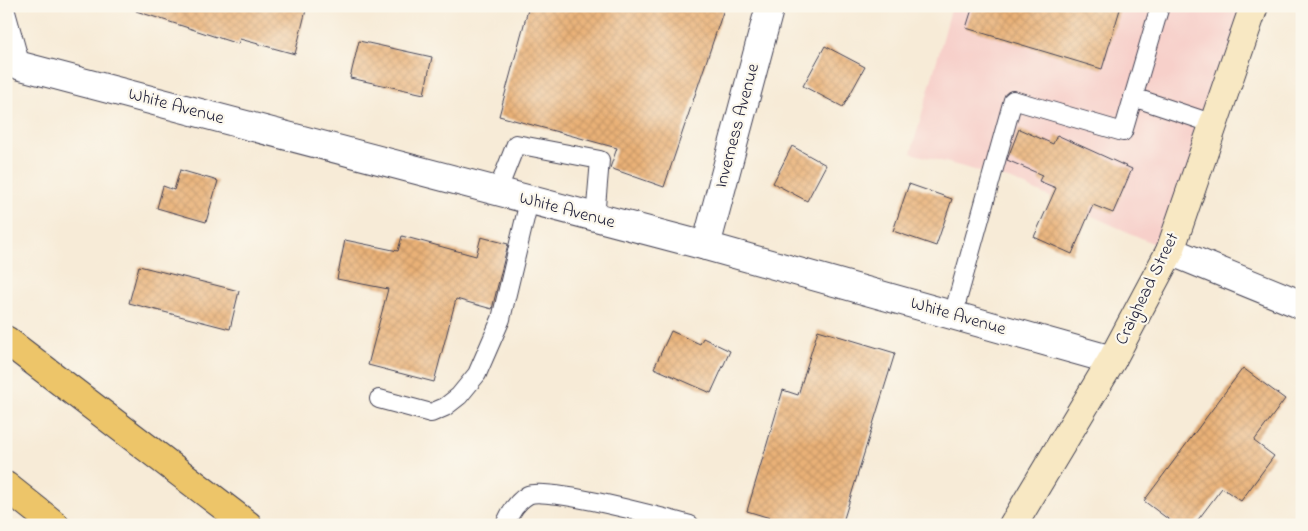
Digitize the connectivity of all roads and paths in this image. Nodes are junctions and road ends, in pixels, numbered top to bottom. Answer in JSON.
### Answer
{"nodes":[{"id":1,"x":770,"y":6,"type":"edge"},
{"id":2,"x":1160,"y":6,"type":"edge"},
{"id":3,"x":1254,"y":6,"type":"edge"},
{"id":4,"x":6,"y":12,"type":"edge"},
{"id":5,"x":14,"y":60,"type":"edge"},
{"id":6,"x":1133,"y":97,"type":"junction"},
{"id":7,"x":1214,"y":124,"type":"junction"},
{"id":8,"x":497,"y":192,"type":"junction"},
{"id":9,"x":529,"y":201,"type":"junction"},
{"id":10,"x":595,"y":218,"type":"junction"},
{"id":11,"x":706,"y":246,"type":"junction"},
{"id":12,"x":1170,"y":251,"type":"junction"},
{"id":13,"x":1302,"y":306,"type":"edge"},
{"id":14,"x":952,"y":315,"type":"junction"},
{"id":15,"x":6,"y":340,"type":"edge"},
{"id":16,"x":1112,"y":360,"type":"junction"},
{"id":17,"x":379,"y":399,"type":"dead end"},
{"id":18,"x":6,"y":486,"type":"edge"},
{"id":19,"x":55,"y":525,"type":"edge"},
{"id":20,"x":248,"y":525,"type":"edge"},
{"id":21,"x":505,"y":525,"type":"edge"},
{"id":22,"x":690,"y":525,"type":"edge"},
{"id":23,"x":1013,"y":525,"type":"edge"}],
"edges":[{"from":1,"to":11,"type":"street","name":"Inverness Avenue"},
{"from":2,"to":6,"type":"lane"},
{"from":3,"to":7,"type":"street","name":"Craighead Street"},
{"from":4,"to":5,"type":"lane"},
{"from":5,"to":8,"type":"street","name":"White Avenue"},
{"from":6,"to":7,"type":"lane"},
{"from":6,"to":14,"type":"lane"},
{"from":7,"to":12,"type":"street","name":"Craighead Street"},
{"from":8,"to":9,"type":"street","name":"White Avenue"},
{"from":8,"to":10,"type":"lane"},
{"from":9,"to":10,"type":"street","name":"White Avenue"},
{"from":9,"to":17,"type":"lane"},
{"from":10,"to":11,"type":"street","name":"White Avenue"},
{"from":11,"to":14,"type":"street","name":"White Avenue"},
{"from":12,"to":13,"type":"street"},
{"from":12,"to":16,"type":"street","name":"Craighead Street"},
{"from":14,"to":16,"type":"street","name":"White Avenue"},
{"from":15,"to":20,"type":"highway"},
{"from":16,"to":23,"type":"street","name":"Craighead Street"},
{"from":18,"to":19,"type":"highway"},
{"from":21,"to":22,"type":"lane"}]}
